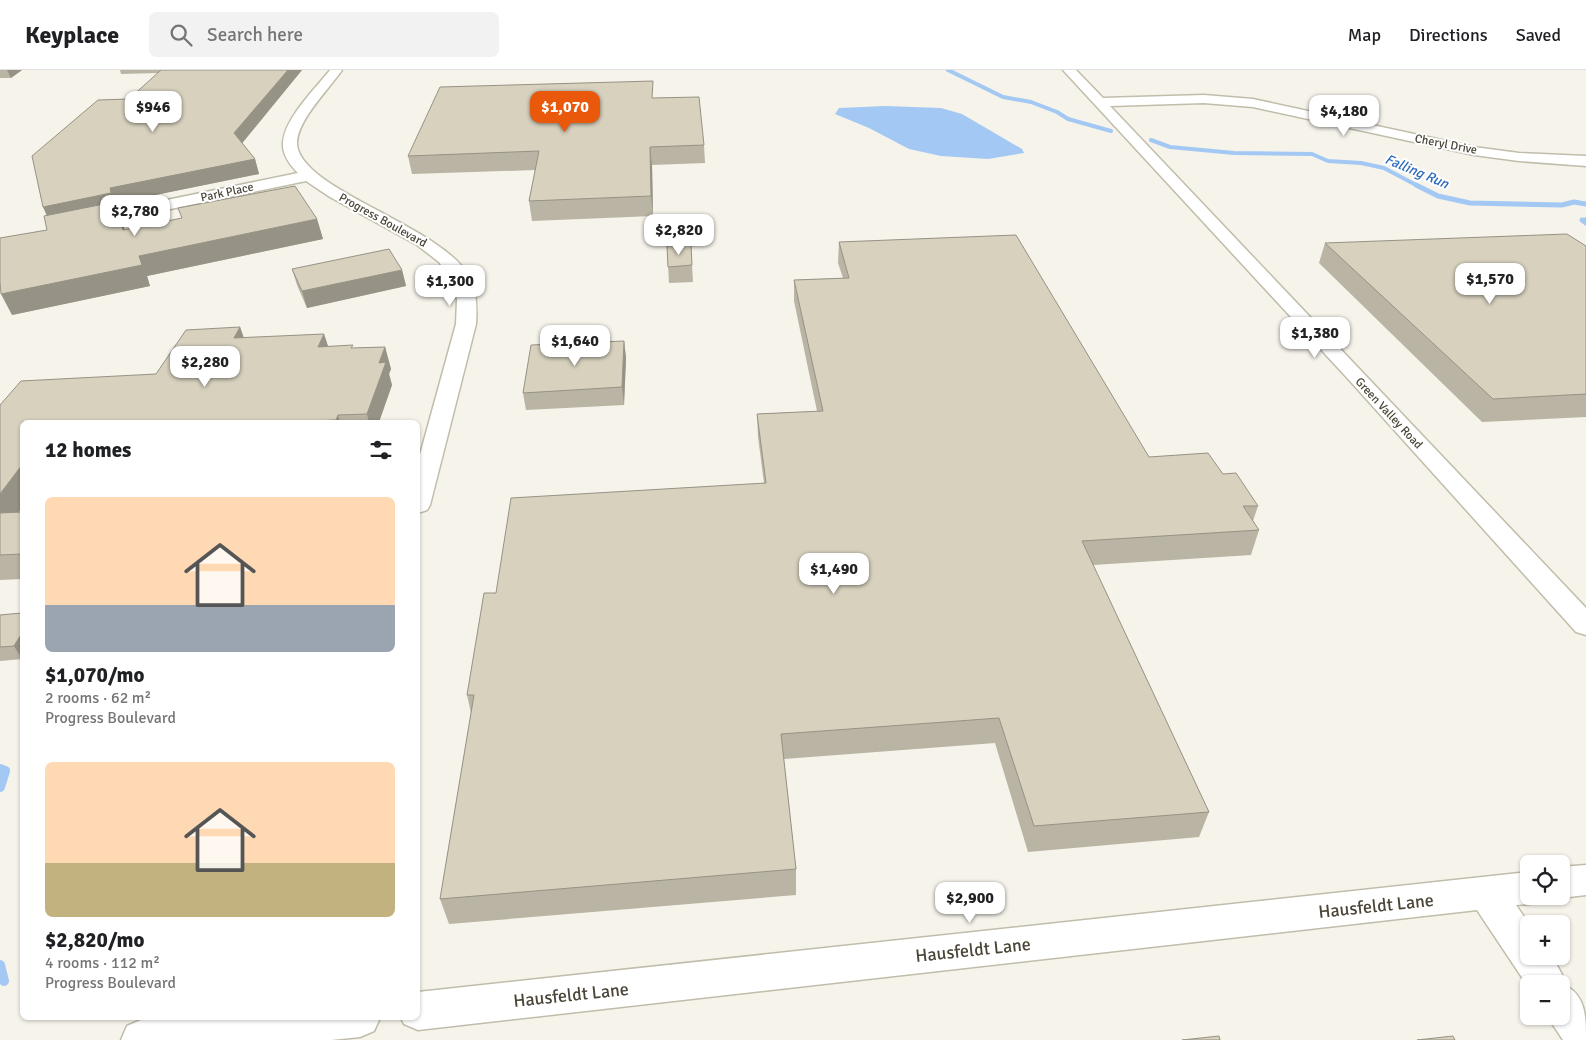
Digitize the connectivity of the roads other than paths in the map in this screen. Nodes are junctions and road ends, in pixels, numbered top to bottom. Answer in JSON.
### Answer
{"nodes":[{"id":1,"x":336,"y":70,"type":"edge"},
{"id":2,"x":1069,"y":70,"type":"edge"},
{"id":3,"x":1100,"y":102,"type":"junction"},
{"id":4,"x":1586,"y":161,"type":"edge"},
{"id":5,"x":307,"y":176,"type":"junction"},
{"id":6,"x":64,"y":226,"type":"edge"},
{"id":7,"x":420,"y":498,"type":"edge"},
{"id":8,"x":1586,"y":625,"type":"edge"},
{"id":9,"x":1586,"y":880,"type":"edge"},
{"id":10,"x":1570,"y":882,"type":"edge"},
{"id":11,"x":1520,"y":889,"type":"edge"},
{"id":12,"x":1487,"y":894,"type":"junction"},
{"id":13,"x":1520,"y":943,"type":"edge"},
{"id":14,"x":420,"y":1011,"type":"edge"},
{"id":15,"x":1570,"y":1016,"type":"edge"},
{"id":16,"x":323,"y":1020,"type":"edge"},
{"id":17,"x":286,"y":1022,"type":"edge"},
{"id":18,"x":1586,"y":1039,"type":"edge"},
{"id":19,"x":141,"y":1040,"type":"edge"}],
"edges":[{"from":1,"to":5,"type":"street","name":"Progress Boulevard"},
{"from":2,"to":3,"type":"street","name":"Green Valley Road"},
{"from":3,"to":4,"type":"street","name":"Cheryl Drive"},
{"from":3,"to":8,"type":"street","name":"Green Valley Road"},
{"from":5,"to":6,"type":"street","name":"Park Place"},
{"from":5,"to":7,"type":"street","name":"Progress Boulevard"},
{"from":9,"to":10,"type":"street"},
{"from":11,"to":12,"type":"street","name":"Hausfeldt Lane"},
{"from":12,"to":13,"type":"street"},
{"from":12,"to":14,"type":"street","name":"Hausfeldt Lane"},
{"from":15,"to":18,"type":"street"},
{"from":16,"to":17,"type":"street"},
{"from":17,"to":19,"type":"street"}]}
